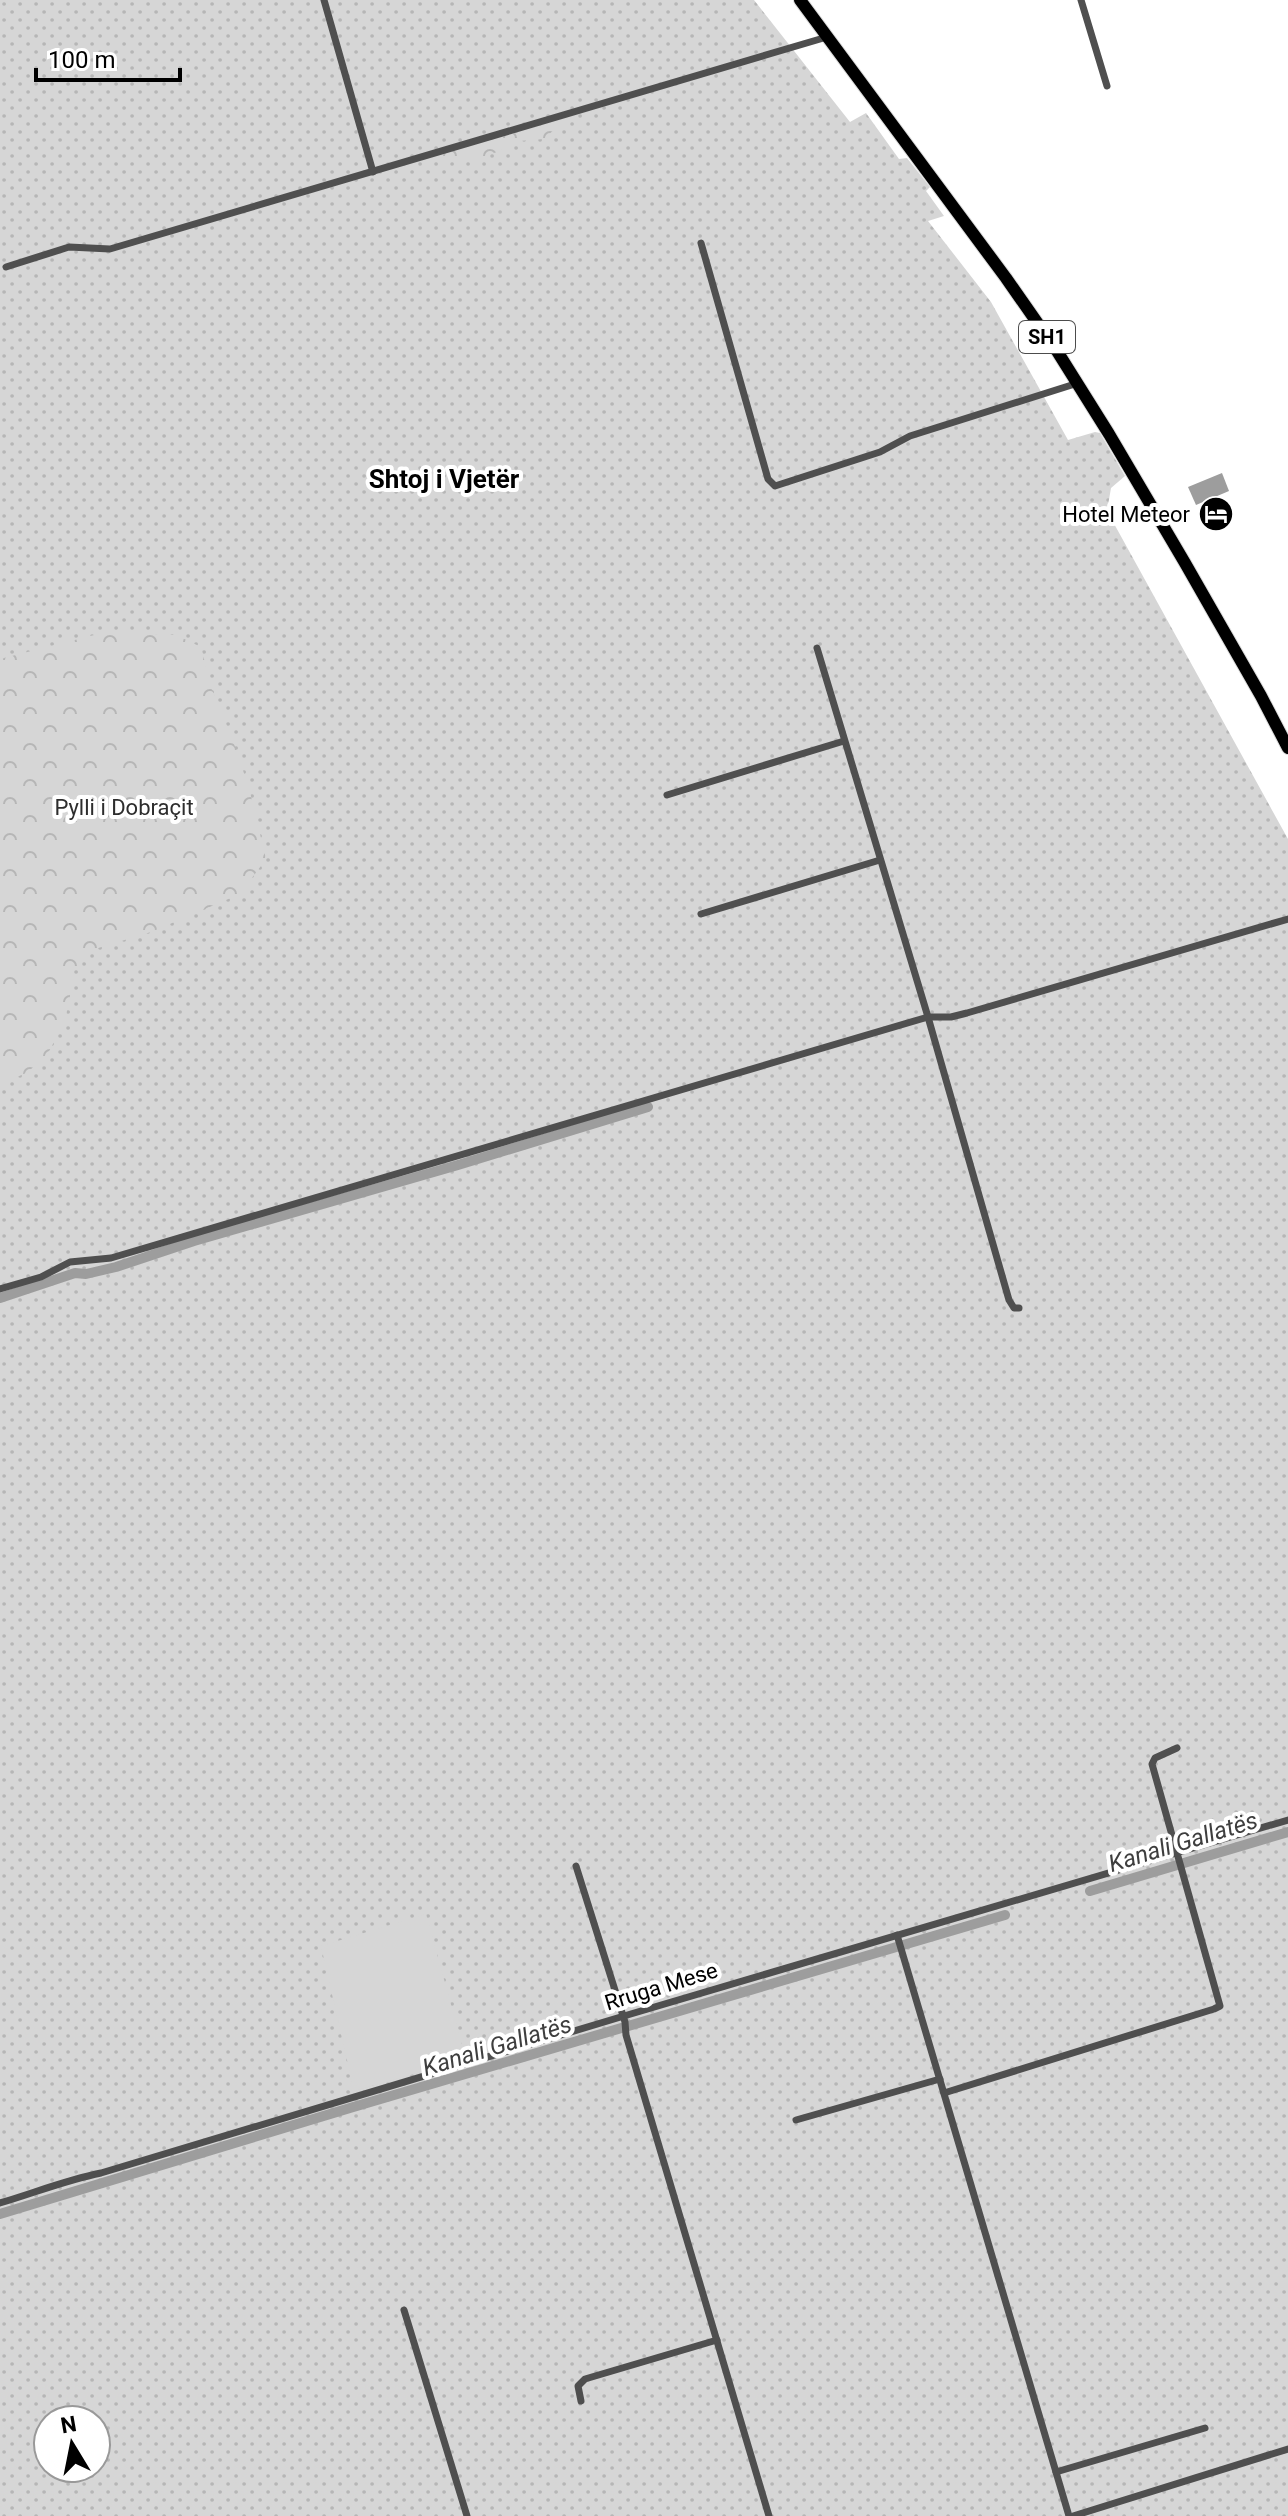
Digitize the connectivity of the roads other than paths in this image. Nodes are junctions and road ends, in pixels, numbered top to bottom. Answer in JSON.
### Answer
{"nodes":[{"id":1,"x":324,"y":0,"type":"edge"},
{"id":2,"x":800,"y":0,"type":"edge"},
{"id":3,"x":1081,"y":0,"type":"edge"},
{"id":4,"x":827,"y":37,"type":"junction"},
{"id":5,"x":1107,"y":86,"type":"dead end"},
{"id":6,"x":373,"y":172,"type":"junction"},
{"id":7,"x":701,"y":243,"type":"dead end"},
{"id":8,"x":6,"y":267,"type":"dead end"},
{"id":9,"x":1078,"y":383,"type":"junction"},
{"id":10,"x":817,"y":648,"type":"dead end"},
{"id":11,"x":1261,"y":696,"type":"junction"},
{"id":12,"x":1288,"y":735,"type":"edge"},
{"id":13,"x":844,"y":741,"type":"junction"},
{"id":14,"x":1288,"y":748,"type":"edge"},
{"id":15,"x":667,"y":795,"type":"dead end"},
{"id":16,"x":880,"y":860,"type":"junction"},
{"id":17,"x":701,"y":914,"type":"dead end"},
{"id":18,"x":1288,"y":919,"type":"edge"},
{"id":19,"x":928,"y":1017,"type":"junction"},
{"id":20,"x":0,"y":1289,"type":"edge"},
{"id":21,"x":1019,"y":1308,"type":"dead end"},
{"id":22,"x":1177,"y":1748,"type":"dead end"},
{"id":23,"x":1288,"y":1820,"type":"edge"},
{"id":24,"x":1177,"y":1856,"type":"junction"},
{"id":25,"x":576,"y":1866,"type":"dead end"},
{"id":26,"x":898,"y":1939,"type":"junction"},
{"id":27,"x":624,"y":2019,"type":"junction"},
{"id":28,"x":940,"y":2079,"type":"junction"},
{"id":29,"x":944,"y":2093,"type":"junction"},
{"id":30,"x":796,"y":2120,"type":"dead end"},
{"id":31,"x":0,"y":2203,"type":"edge"},
{"id":32,"x":404,"y":2310,"type":"dead end"},
{"id":33,"x":717,"y":2340,"type":"junction"},
{"id":34,"x":581,"y":2401,"type":"dead end"},
{"id":35,"x":1205,"y":2428,"type":"dead end"},
{"id":36,"x":1288,"y":2449,"type":"edge"},
{"id":37,"x":1056,"y":2472,"type":"junction"},
{"id":38,"x":467,"y":2516,"type":"edge"},
{"id":39,"x":769,"y":2516,"type":"edge"},
{"id":40,"x":1071,"y":2516,"type":"edge"}],
"edges":[{"from":1,"to":6,"type":"street"},
{"from":2,"to":4,"type":"main road","number":"SH1"},
{"from":3,"to":5,"type":"street"},
{"from":4,"to":6,"type":"street"},
{"from":4,"to":9,"type":"main road","number":"SH1"},
{"from":6,"to":8,"type":"street"},
{"from":7,"to":9,"type":"street"},
{"from":9,"to":11,"type":"main road","number":"SH1"},
{"from":10,"to":13,"type":"street"},
{"from":11,"to":12,"type":"main road","number":"SH1"},
{"from":11,"to":14,"type":"main road","number":"SH1"},
{"from":13,"to":15,"type":"street"},
{"from":13,"to":16,"type":"street"},
{"from":16,"to":17,"type":"street"},
{"from":16,"to":19,"type":"street"},
{"from":18,"to":19,"type":"street"},
{"from":19,"to":20,"type":"street"},
{"from":19,"to":21,"type":"street"},
{"from":22,"to":24,"type":"street"},
{"from":23,"to":24,"type":"street","name":"Rruga Mese"},
{"from":24,"to":26,"type":"street","name":"Rruga Mese"},
{"from":24,"to":29,"type":"street"},
{"from":25,"to":27,"type":"street"},
{"from":26,"to":27,"type":"street","name":"Rruga Mese"},
{"from":26,"to":28,"type":"street"},
{"from":27,"to":31,"type":"street","name":"Rruga Mese"},
{"from":27,"to":33,"type":"street"},
{"from":28,"to":29,"type":"street"},
{"from":28,"to":30,"type":"street"},
{"from":29,"to":37,"type":"street"},
{"from":32,"to":38,"type":"street"},
{"from":33,"to":34,"type":"street"},
{"from":33,"to":39,"type":"street"},
{"from":35,"to":37,"type":"street"},
{"from":36,"to":40,"type":"street"},
{"from":37,"to":40,"type":"street"}]}
